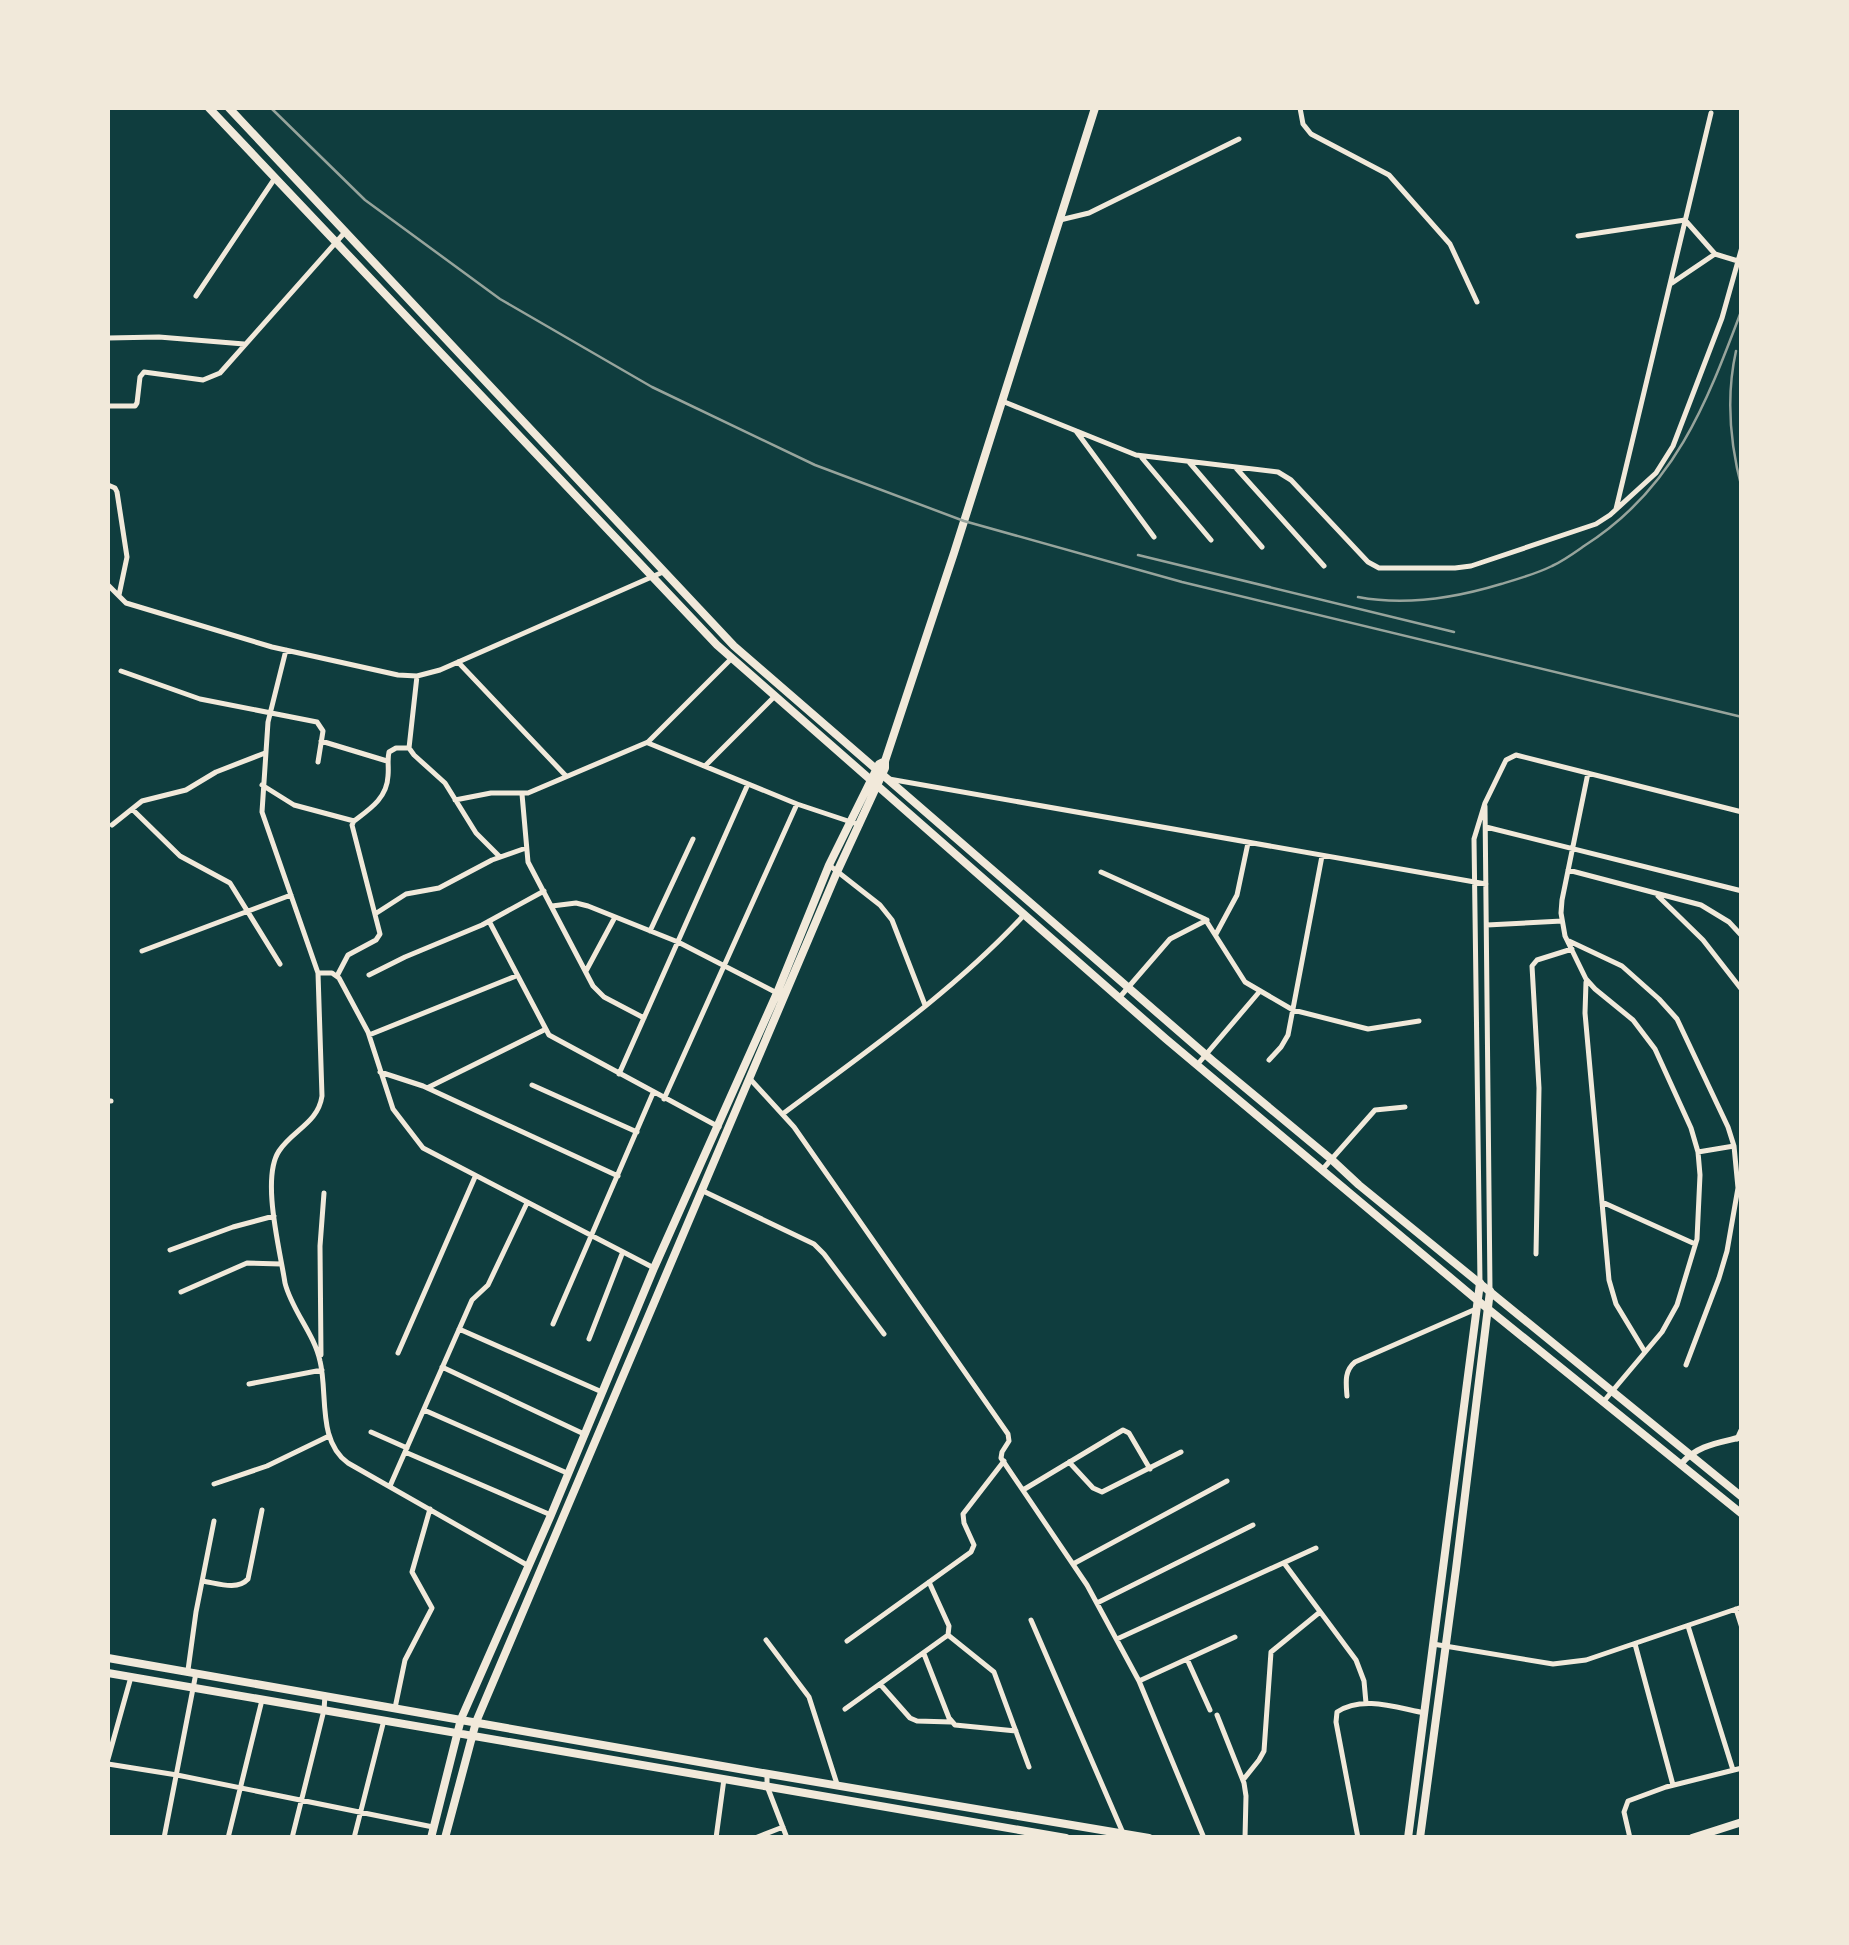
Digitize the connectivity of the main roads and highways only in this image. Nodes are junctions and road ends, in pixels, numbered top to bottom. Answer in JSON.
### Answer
{"nodes":[{"id":1,"x":209,"y":108,"type":"edge"},
{"id":2,"x":229,"y":108,"type":"edge"},
{"id":3,"x":1095,"y":108,"type":"edge"},
{"id":4,"x":883,"y":774,"type":"junction"},
{"id":5,"x":874,"y":784,"type":"junction"},
{"id":6,"x":855,"y":824,"type":"junction"},
{"id":7,"x":1044,"y":914,"type":"junction"},
{"id":8,"x":1035,"y":925,"type":"junction"},
{"id":9,"x":1430,"y":1243,"type":"junction"},
{"id":10,"x":1422,"y":1254,"type":"junction"},
{"id":11,"x":1480,"y":1283,"type":"junction"},
{"id":12,"x":1490,"y":1291,"type":"junction"},
{"id":13,"x":1477,"y":1305,"type":"junction"},
{"id":14,"x":1488,"y":1310,"type":"junction"},
{"id":15,"x":1742,"y":1497,"type":"edge"},
{"id":16,"x":1742,"y":1514,"type":"edge"},
{"id":17,"x":108,"y":1658,"type":"edge"},
{"id":18,"x":108,"y":1674,"type":"edge"},
{"id":19,"x":462,"y":1719,"type":"junction"},
{"id":20,"x":476,"y":1722,"type":"junction"},
{"id":21,"x":457,"y":1733,"type":"junction"},
{"id":22,"x":472,"y":1736,"type":"junction"},
{"id":23,"x":1417,"y":1768,"type":"junction"},
{"id":24,"x":1429,"y":1768,"type":"junction"},
{"id":25,"x":1022,"y":1816,"type":"junction"},
{"id":26,"x":1742,"y":1822,"type":"edge"},
{"id":27,"x":1020,"y":1830,"type":"junction"},
{"id":28,"x":1122,"y":1835,"type":"edge"},
{"id":29,"x":430,"y":1838,"type":"edge"},
{"id":30,"x":444,"y":1838,"type":"edge"},
{"id":31,"x":1066,"y":1838,"type":"edge"},
{"id":32,"x":1149,"y":1838,"type":"edge"},
{"id":33,"x":1408,"y":1838,"type":"edge"},
{"id":34,"x":1420,"y":1838,"type":"edge"},
{"id":35,"x":1692,"y":1838,"type":"edge"}],
"edges":[{"from":1,"to":5,"type":"main road"},
{"from":2,"to":4,"type":"main road"},
{"from":3,"to":4,"type":"main road"},
{"from":4,"to":5,"type":"main road"},
{"from":4,"to":7,"type":"main road"},
{"from":5,"to":6,"type":"main road"},
{"from":5,"to":8,"type":"main road"},
{"from":6,"to":19,"type":"main road"},
{"from":6,"to":20,"type":"main road"},
{"from":7,"to":8,"type":"main road"},
{"from":7,"to":9,"type":"main road"},
{"from":8,"to":10,"type":"main road"},
{"from":9,"to":10,"type":"main road"},
{"from":9,"to":11,"type":"main road"},
{"from":10,"to":13,"type":"main road"},
{"from":11,"to":12,"type":"main road"},
{"from":11,"to":13,"type":"main road"},
{"from":12,"to":14,"type":"main road"},
{"from":12,"to":15,"type":"main road"},
{"from":13,"to":14,"type":"main road"},
{"from":13,"to":23,"type":"main road"},
{"from":14,"to":16,"type":"main road"},
{"from":14,"to":24,"type":"main road"},
{"from":17,"to":19,"type":"main road"},
{"from":18,"to":21,"type":"main road"},
{"from":19,"to":20,"type":"main road"},
{"from":19,"to":21,"type":"main road"},
{"from":20,"to":22,"type":"main road"},
{"from":20,"to":25,"type":"main road"},
{"from":21,"to":22,"type":"main road"},
{"from":21,"to":29,"type":"main road"},
{"from":22,"to":27,"type":"main road"},
{"from":22,"to":30,"type":"main road"},
{"from":23,"to":24,"type":"main road"},
{"from":23,"to":33,"type":"main road"},
{"from":24,"to":34,"type":"main road"},
{"from":25,"to":27,"type":"main road"},
{"from":25,"to":28,"type":"main road"},
{"from":26,"to":35,"type":"main road"},
{"from":27,"to":31,"type":"main road"},
{"from":28,"to":32,"type":"main road"}]}
